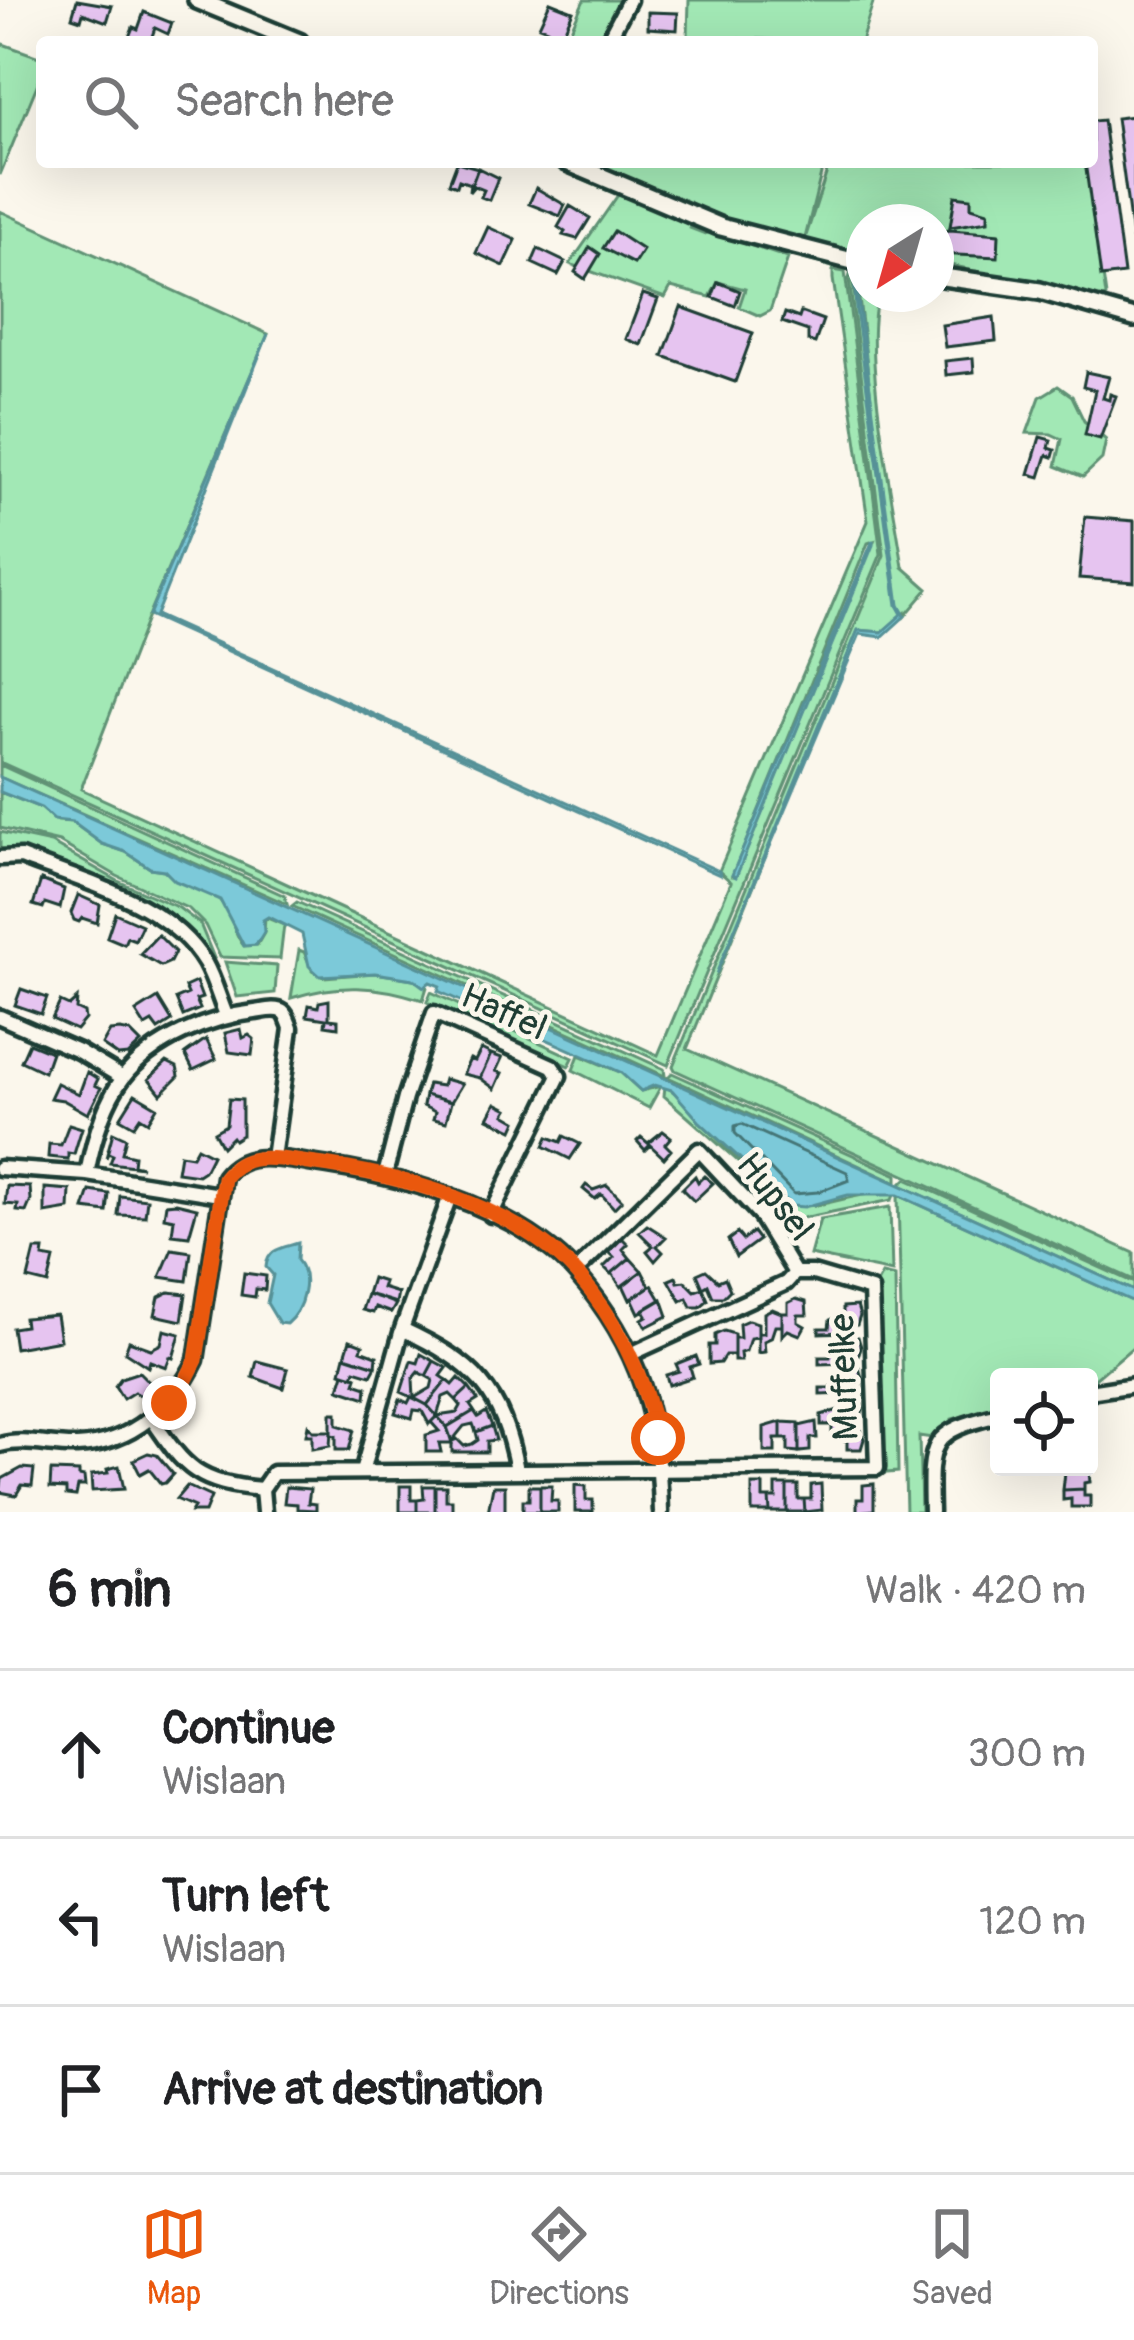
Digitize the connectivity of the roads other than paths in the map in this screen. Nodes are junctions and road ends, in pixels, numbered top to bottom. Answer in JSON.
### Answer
{"nodes":[{"id":1,"x":197,"y":0,"type":"edge"},
{"id":2,"x":629,"y":0,"type":"edge"},
{"id":3,"x":284,"y":36,"type":"edge"},
{"id":4,"x":610,"y":36,"type":"edge"},
{"id":5,"x":581,"y":168,"type":"edge"},
{"id":6,"x":846,"y":259,"type":"edge"},
{"id":7,"x":954,"y":279,"type":"edge"},
{"id":8,"x":1134,"y":317,"type":"edge"},
{"id":9,"x":0,"y":858,"type":"edge"},
{"id":10,"x":226,"y":1016,"type":"junction"},
{"id":11,"x":0,"y":1017,"type":"edge"},
{"id":12,"x":123,"y":1078,"type":"junction"},
{"id":13,"x":273,"y":1158,"type":"junction"},
{"id":14,"x":0,"y":1168,"type":"edge"},
{"id":15,"x":87,"y":1174,"type":"junction"},
{"id":16,"x":386,"y":1175,"type":"junction"},
{"id":17,"x":220,"y":1195,"type":"junction"},
{"id":18,"x":450,"y":1196,"type":"junction"},
{"id":19,"x":491,"y":1215,"type":"junction"},
{"id":20,"x":575,"y":1272,"type":"junction"},
{"id":21,"x":795,"y":1273,"type":"junction"},
{"id":22,"x":402,"y":1329,"type":"junction"},
{"id":23,"x":631,"y":1354,"type":"junction"},
{"id":24,"x":1134,"y":1385,"type":"edge"},
{"id":25,"x":1098,"y":1391,"type":"edge"},
{"id":26,"x":990,"y":1417,"type":"edge"},
{"id":27,"x":152,"y":1419,"type":"junction"},
{"id":28,"x":0,"y":1444,"type":"edge"},
{"id":29,"x":661,"y":1468,"type":"junction"},
{"id":30,"x":517,"y":1470,"type":"junction"},
{"id":31,"x":362,"y":1472,"type":"junction"},
{"id":32,"x":262,"y":1489,"type":"junction"},
{"id":33,"x":264,"y":1512,"type":"edge"},
{"id":34,"x":662,"y":1512,"type":"edge"},
{"id":35,"x":931,"y":1512,"type":"edge"}],
"edges":[{"from":1,"to":3,"type":"street"},
{"from":2,"to":4,"type":"street"},
{"from":5,"to":6,"type":"street"},
{"from":7,"to":8,"type":"street"},
{"from":9,"to":10,"type":"street"},
{"from":10,"to":12,"type":"street"},
{"from":10,"to":13,"type":"street"},
{"from":11,"to":12,"type":"street"},
{"from":12,"to":15,"type":"street"},
{"from":13,"to":16,"type":"street"},
{"from":13,"to":17,"type":"street"},
{"from":14,"to":15,"type":"street"},
{"from":15,"to":17,"type":"street"},
{"from":16,"to":18,"type":"street"},
{"from":16,"to":19,"type":"street","name":"Haffel"},
{"from":17,"to":27,"type":"street"},
{"from":18,"to":19,"type":"street"},
{"from":18,"to":22,"type":"street"},
{"from":19,"to":20,"type":"street"},
{"from":20,"to":21,"type":"street","name":"Hupsel"},
{"from":20,"to":23,"type":"street"},
{"from":21,"to":23,"type":"street","name":"Hupsel"},
{"from":21,"to":29,"type":"street","name":"Muffelke"},
{"from":22,"to":30,"type":"street"},
{"from":22,"to":31,"type":"street"},
{"from":23,"to":29,"type":"street"},
{"from":24,"to":25,"type":"street"},
{"from":26,"to":35,"type":"street"},
{"from":27,"to":28,"type":"street"},
{"from":27,"to":32,"type":"street"},
{"from":29,"to":30,"type":"street"},
{"from":29,"to":34,"type":"street"},
{"from":30,"to":31,"type":"street"},
{"from":31,"to":32,"type":"street"},
{"from":32,"to":33,"type":"street"}]}
